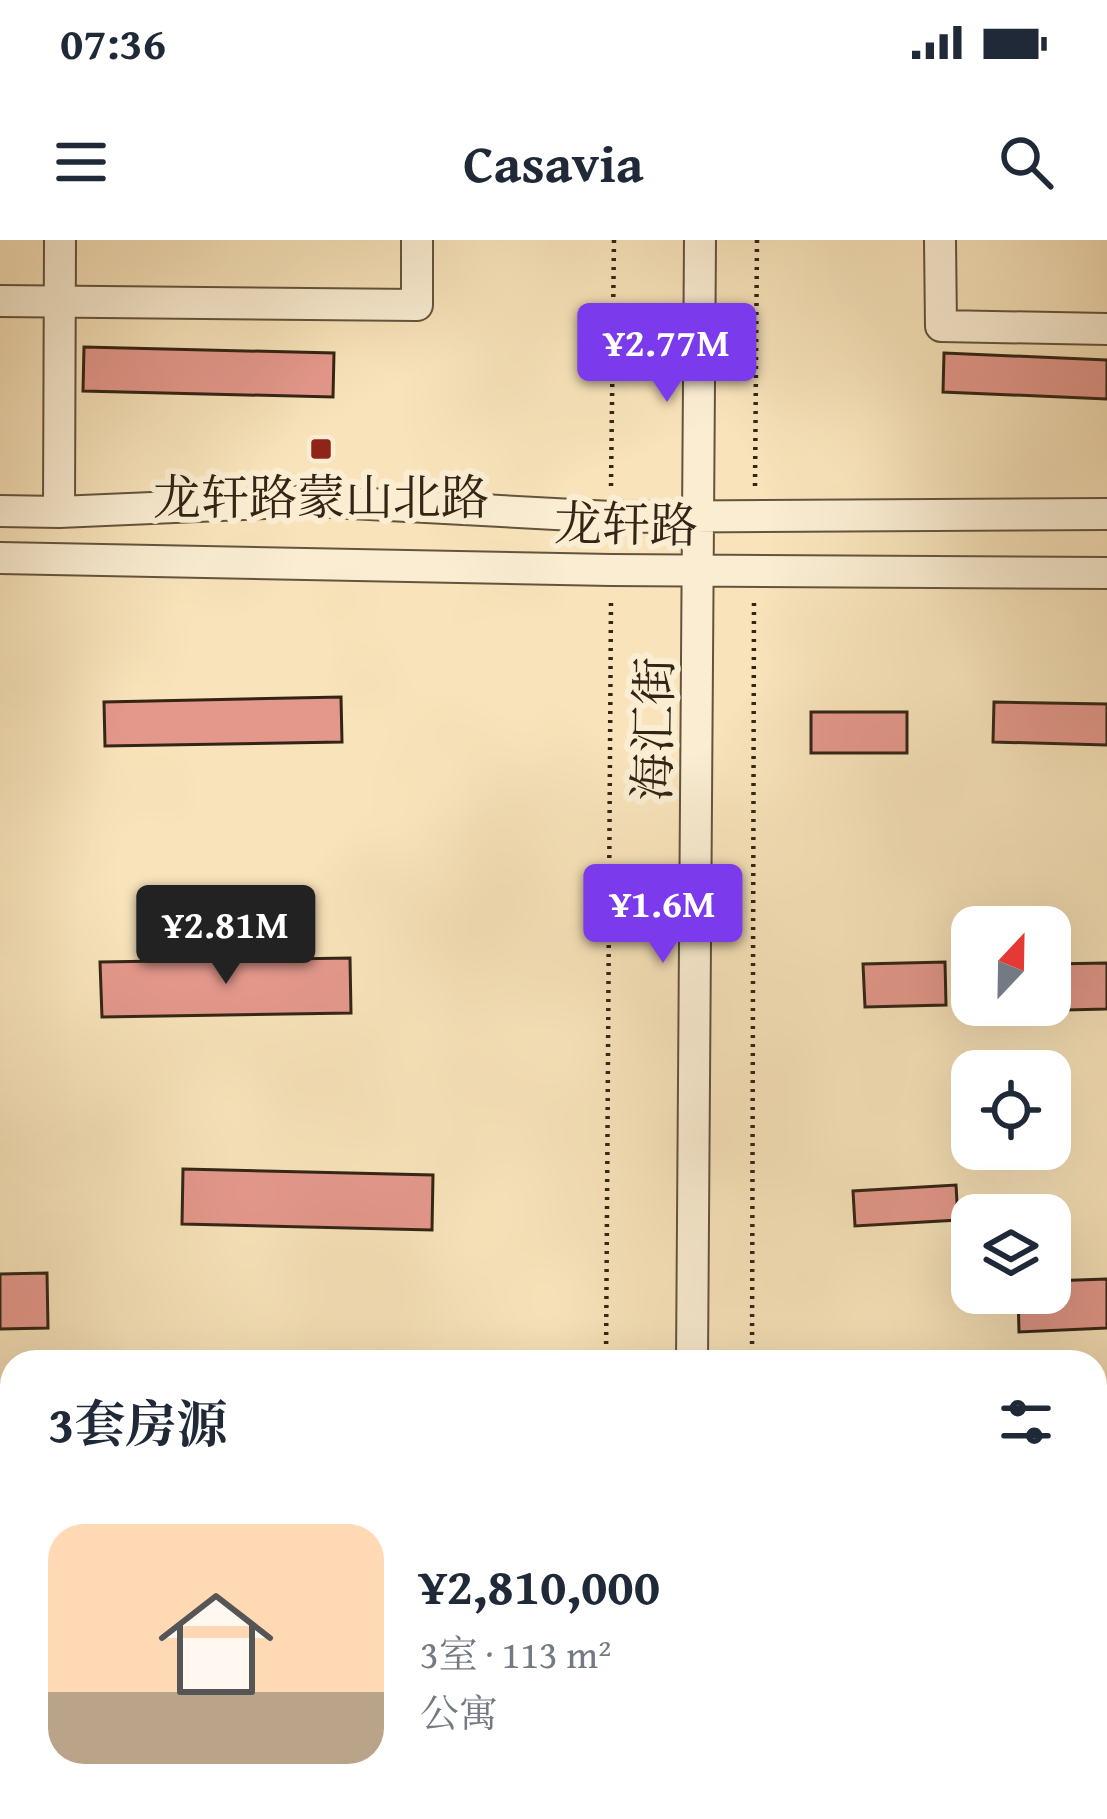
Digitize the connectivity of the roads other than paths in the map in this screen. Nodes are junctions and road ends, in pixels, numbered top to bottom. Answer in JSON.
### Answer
{"nodes":[{"id":1,"x":60,"y":240,"type":"edge"},
{"id":2,"x":416,"y":240,"type":"edge"},
{"id":3,"x":700,"y":240,"type":"edge"},
{"id":4,"x":940,"y":240,"type":"edge"},
{"id":5,"x":0,"y":302,"type":"edge"},
{"id":6,"x":59,"y":303,"type":"junction"},
{"id":7,"x":1107,"y":328,"type":"edge"},
{"id":8,"x":0,"y":511,"type":"edge"},
{"id":9,"x":59,"y":512,"type":"junction"},
{"id":10,"x":1107,"y":514,"type":"edge"},
{"id":11,"x":700,"y":518,"type":"junction"},
{"id":12,"x":0,"y":558,"type":"edge"},
{"id":13,"x":700,"y":570,"type":"junction"},
{"id":14,"x":1107,"y":573,"type":"edge"},
{"id":15,"x":692,"y":1350,"type":"edge"}],
"edges":[{"from":1,"to":6,"type":"street"},
{"from":2,"to":6,"type":"street"},
{"from":3,"to":11,"type":"street","name":"海汇街"},
{"from":4,"to":7,"type":"street"},
{"from":5,"to":6,"type":"street"},
{"from":6,"to":9,"type":"street"},
{"from":8,"to":9,"type":"street"},
{"from":9,"to":11,"type":"street"},
{"from":10,"to":11,"type":"street"},
{"from":11,"to":13,"type":"street","name":"海汇街"},
{"from":12,"to":13,"type":"street","name":"龙轩路"},
{"from":13,"to":14,"type":"street","name":"龙轩路"},
{"from":13,"to":15,"type":"street","name":"海汇街"}]}
